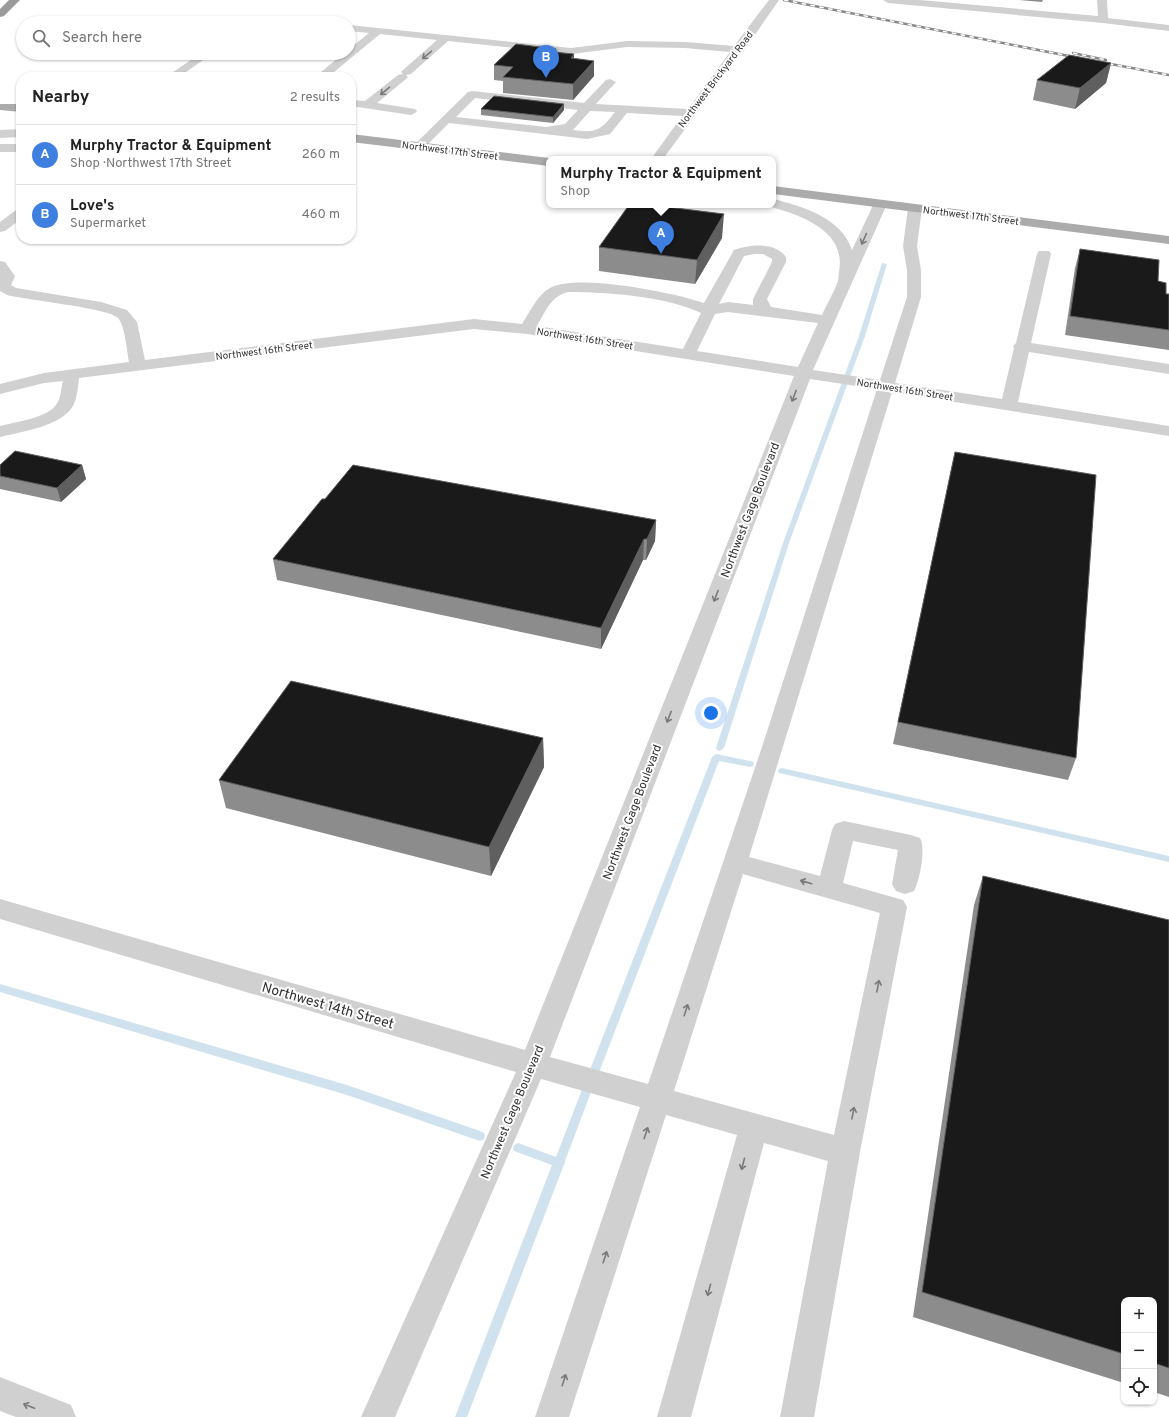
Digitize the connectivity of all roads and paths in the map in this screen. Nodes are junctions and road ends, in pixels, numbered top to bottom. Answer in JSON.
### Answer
{"nodes":[{"id":1,"x":15,"y":0,"type":"edge"},
{"id":2,"x":774,"y":0,"type":"edge"},
{"id":3,"x":888,"y":0,"type":"edge"},
{"id":4,"x":1102,"y":0,"type":"edge"},
{"id":5,"x":0,"y":14,"type":"edge"},
{"id":6,"x":1103,"y":20,"type":"junction"},
{"id":7,"x":1169,"y":28,"type":"edge"},
{"id":8,"x":356,"y":29,"type":"edge"},
{"id":9,"x":378,"y":31,"type":"junction"},
{"id":10,"x":446,"y":38,"type":"junction"},
{"id":11,"x":356,"y":49,"type":"edge"},
{"id":12,"x":739,"y":50,"type":"junction"},
{"id":13,"x":198,"y":60,"type":"edge"},
{"id":14,"x":342,"y":60,"type":"edge"},
{"id":15,"x":180,"y":72,"type":"edge"},
{"id":16,"x":327,"y":72,"type":"edge"},
{"id":17,"x":610,"y":82,"type":"dead end"},
{"id":18,"x":0,"y":96,"type":"edge"},
{"id":19,"x":16,"y":97,"type":"edge"},
{"id":20,"x":356,"y":104,"type":"edge"},
{"id":21,"x":368,"y":105,"type":"junction"},
{"id":22,"x":0,"y":107,"type":"edge"},
{"id":23,"x":587,"y":107,"type":"junction"},
{"id":24,"x":16,"y":108,"type":"edge"},
{"id":25,"x":625,"y":108,"type":"junction"},
{"id":26,"x":412,"y":110,"type":"dead end"},
{"id":27,"x":530,"y":110,"type":"junction"},
{"id":28,"x":689,"y":114,"type":"junction"},
{"id":29,"x":510,"y":117,"type":"junction"},
{"id":30,"x":445,"y":119,"type":"junction"},
{"id":31,"x":546,"y":131,"type":"junction"},
{"id":32,"x":16,"y":133,"type":"edge"},
{"id":33,"x":0,"y":134,"type":"edge"},
{"id":34,"x":356,"y":139,"type":"edge"},
{"id":35,"x":419,"y":146,"type":"junction"},
{"id":36,"x":0,"y":148,"type":"edge"},
{"id":37,"x":16,"y":148,"type":"edge"},
{"id":38,"x":659,"y":156,"type":"edge"},
{"id":39,"x":546,"y":162,"type":"edge"},
{"id":40,"x":776,"y":190,"type":"edge"},
{"id":41,"x":776,"y":204,"type":"edge"},
{"id":42,"x":880,"y":204,"type":"junction"},
{"id":43,"x":915,"y":208,"type":"junction"},
{"id":44,"x":16,"y":217,"type":"edge"},
{"id":45,"x":0,"y":228,"type":"edge"},
{"id":46,"x":1169,"y":240,"type":"edge"},
{"id":47,"x":1044,"y":254,"type":"dead end"},
{"id":48,"x":0,"y":265,"type":"edge"},
{"id":49,"x":845,"y":282,"type":"junction"},
{"id":50,"x":709,"y":311,"type":"junction"},
{"id":51,"x":766,"y":311,"type":"junction"},
{"id":52,"x":827,"y":320,"type":"junction"},
{"id":53,"x":527,"y":329,"type":"junction"},
{"id":54,"x":1022,"y":346,"type":"junction"},
{"id":55,"x":688,"y":354,"type":"junction"},
{"id":56,"x":138,"y":365,"type":"junction"},
{"id":57,"x":1169,"y":370,"type":"edge"},
{"id":58,"x":804,"y":372,"type":"junction"},
{"id":59,"x":72,"y":374,"type":"junction"},
{"id":60,"x":886,"y":386,"type":"junction"},
{"id":61,"x":0,"y":389,"type":"edge"},
{"id":62,"x":1009,"y":406,"type":"junction"},
{"id":63,"x":1169,"y":431,"type":"edge"},
{"id":64,"x":0,"y":432,"type":"edge"},
{"id":65,"x":734,"y":862,"type":"junction"},
{"id":66,"x":905,"y":884,"type":"dead end"},
{"id":67,"x":829,"y":888,"type":"junction"},
{"id":68,"x":0,"y":908,"type":"edge"},
{"id":69,"x":534,"y":1065,"type":"junction"},
{"id":70,"x":657,"y":1099,"type":"junction"},
{"id":71,"x":754,"y":1127,"type":"junction"},
{"id":72,"x":845,"y":1152,"type":"junction"},
{"id":73,"x":0,"y":1394,"type":"edge"},
{"id":74,"x":59,"y":1417,"type":"edge"},
{"id":75,"x":378,"y":1417,"type":"edge"},
{"id":76,"x":552,"y":1417,"type":"edge"},
{"id":77,"x":674,"y":1417,"type":"edge"},
{"id":78,"x":797,"y":1417,"type":"edge"}],
"edges":[{"from":1,"to":5,"type":"highway"},
{"from":2,"to":12,"type":"street","name":"Northwest Brickyard Road"},
{"from":3,"to":6,"type":"street"},
{"from":4,"to":6,"type":"street"},
{"from":6,"to":7,"type":"street"},
{"from":8,"to":9,"type":"street"},
{"from":9,"to":10,"type":"street"},
{"from":9,"to":11,"type":"street"},
{"from":10,"to":12,"type":"street"},
{"from":10,"to":21,"type":"street","one_way":true},
{"from":12,"to":28,"type":"street","name":"Northwest Brickyard Road"},
{"from":13,"to":15,"type":"street"},
{"from":14,"to":16,"type":"street"},
{"from":17,"to":23,"type":"street"},
{"from":18,"to":19,"type":"main road"},
{"from":20,"to":21,"type":"street"},
{"from":21,"to":26,"type":"street"},
{"from":22,"to":24,"type":"main road"},
{"from":23,"to":25,"type":"street"},
{"from":23,"to":27,"type":"street"},
{"from":23,"to":31,"type":"street"},
{"from":25,"to":28,"type":"street"},
{"from":25,"to":31,"type":"street"},
{"from":27,"to":29,"type":"street"},
{"from":27,"to":29,"type":"street"},
{"from":27,"to":30,"type":"street"},
{"from":28,"to":38,"type":"street","name":"Northwest Brickyard Road"},
{"from":29,"to":30,"type":"street"},
{"from":29,"to":31,"type":"street"},
{"from":30,"to":35,"type":"street"},
{"from":32,"to":33,"type":"street"},
{"from":34,"to":35,"type":"main road","name":"Northwest 17th Street"},
{"from":35,"to":39,"type":"main road","name":"Northwest 17th Street"},
{"from":36,"to":37,"type":"street"},
{"from":40,"to":42,"type":"main road","name":"Northwest 17th Street"},
{"from":41,"to":49,"type":"street"},
{"from":42,"to":43,"type":"main road","name":"Northwest 17th Street"},
{"from":42,"to":49,"type":"street","name":"Northwest Gage Boulevard","one_way":true},
{"from":43,"to":46,"type":"main road","name":"Northwest 17th Street"},
{"from":43,"to":60,"type":"street"},
{"from":44,"to":45,"type":"street"},
{"from":47,"to":54,"type":"street"},
{"from":48,"to":56,"type":"street"},
{"from":49,"to":52,"type":"street","name":"Northwest Gage Boulevard"},
{"from":50,"to":51,"type":"street"},
{"from":50,"to":51,"type":"street"},
{"from":50,"to":53,"type":"street"},
{"from":50,"to":55,"type":"street"},
{"from":51,"to":52,"type":"street"},
{"from":52,"to":58,"type":"street","name":"Northwest Gage Boulevard"},
{"from":53,"to":55,"type":"street","name":"Northwest 16th Street"},
{"from":53,"to":56,"type":"street","name":"Northwest 16th Street"},
{"from":54,"to":57,"type":"street"},
{"from":54,"to":62,"type":"street"},
{"from":55,"to":58,"type":"street","name":"Northwest 16th Street"},
{"from":56,"to":59,"type":"street","name":"Northwest 16th Street"},
{"from":58,"to":60,"type":"street","name":"Northwest 16th Street"},
{"from":58,"to":69,"type":"street","name":"Northwest Gage Boulevard","one_way":true},
{"from":59,"to":61,"type":"street","name":"Northwest 16th Street"},
{"from":59,"to":64,"type":"street"},
{"from":60,"to":62,"type":"street","name":"Northwest 16th Street"},
{"from":60,"to":65,"type":"street"},
{"from":62,"to":63,"type":"street","name":"Northwest 16th Street"},
{"from":67,"to":65,"type":"street","one_way":true},
{"from":70,"to":65,"type":"street","one_way":true},
{"from":66,"to":67,"type":"street"},
{"from":72,"to":67,"type":"street","one_way":true},
{"from":68,"to":69,"type":"street","name":"Northwest 14th Street"},
{"from":69,"to":70,"type":"street","name":"Northwest 14th Street"},
{"from":69,"to":75,"type":"street","name":"Northwest Gage Boulevard"},
{"from":70,"to":71,"type":"street","name":"Northwest 14th Street"},
{"from":76,"to":70,"type":"street","one_way":true},
{"from":71,"to":72,"type":"street","name":"Northwest 14th Street"},
{"from":71,"to":77,"type":"street","one_way":true},
{"from":72,"to":78,"type":"street"},
{"from":74,"to":73,"type":"street","one_way":true}]}
